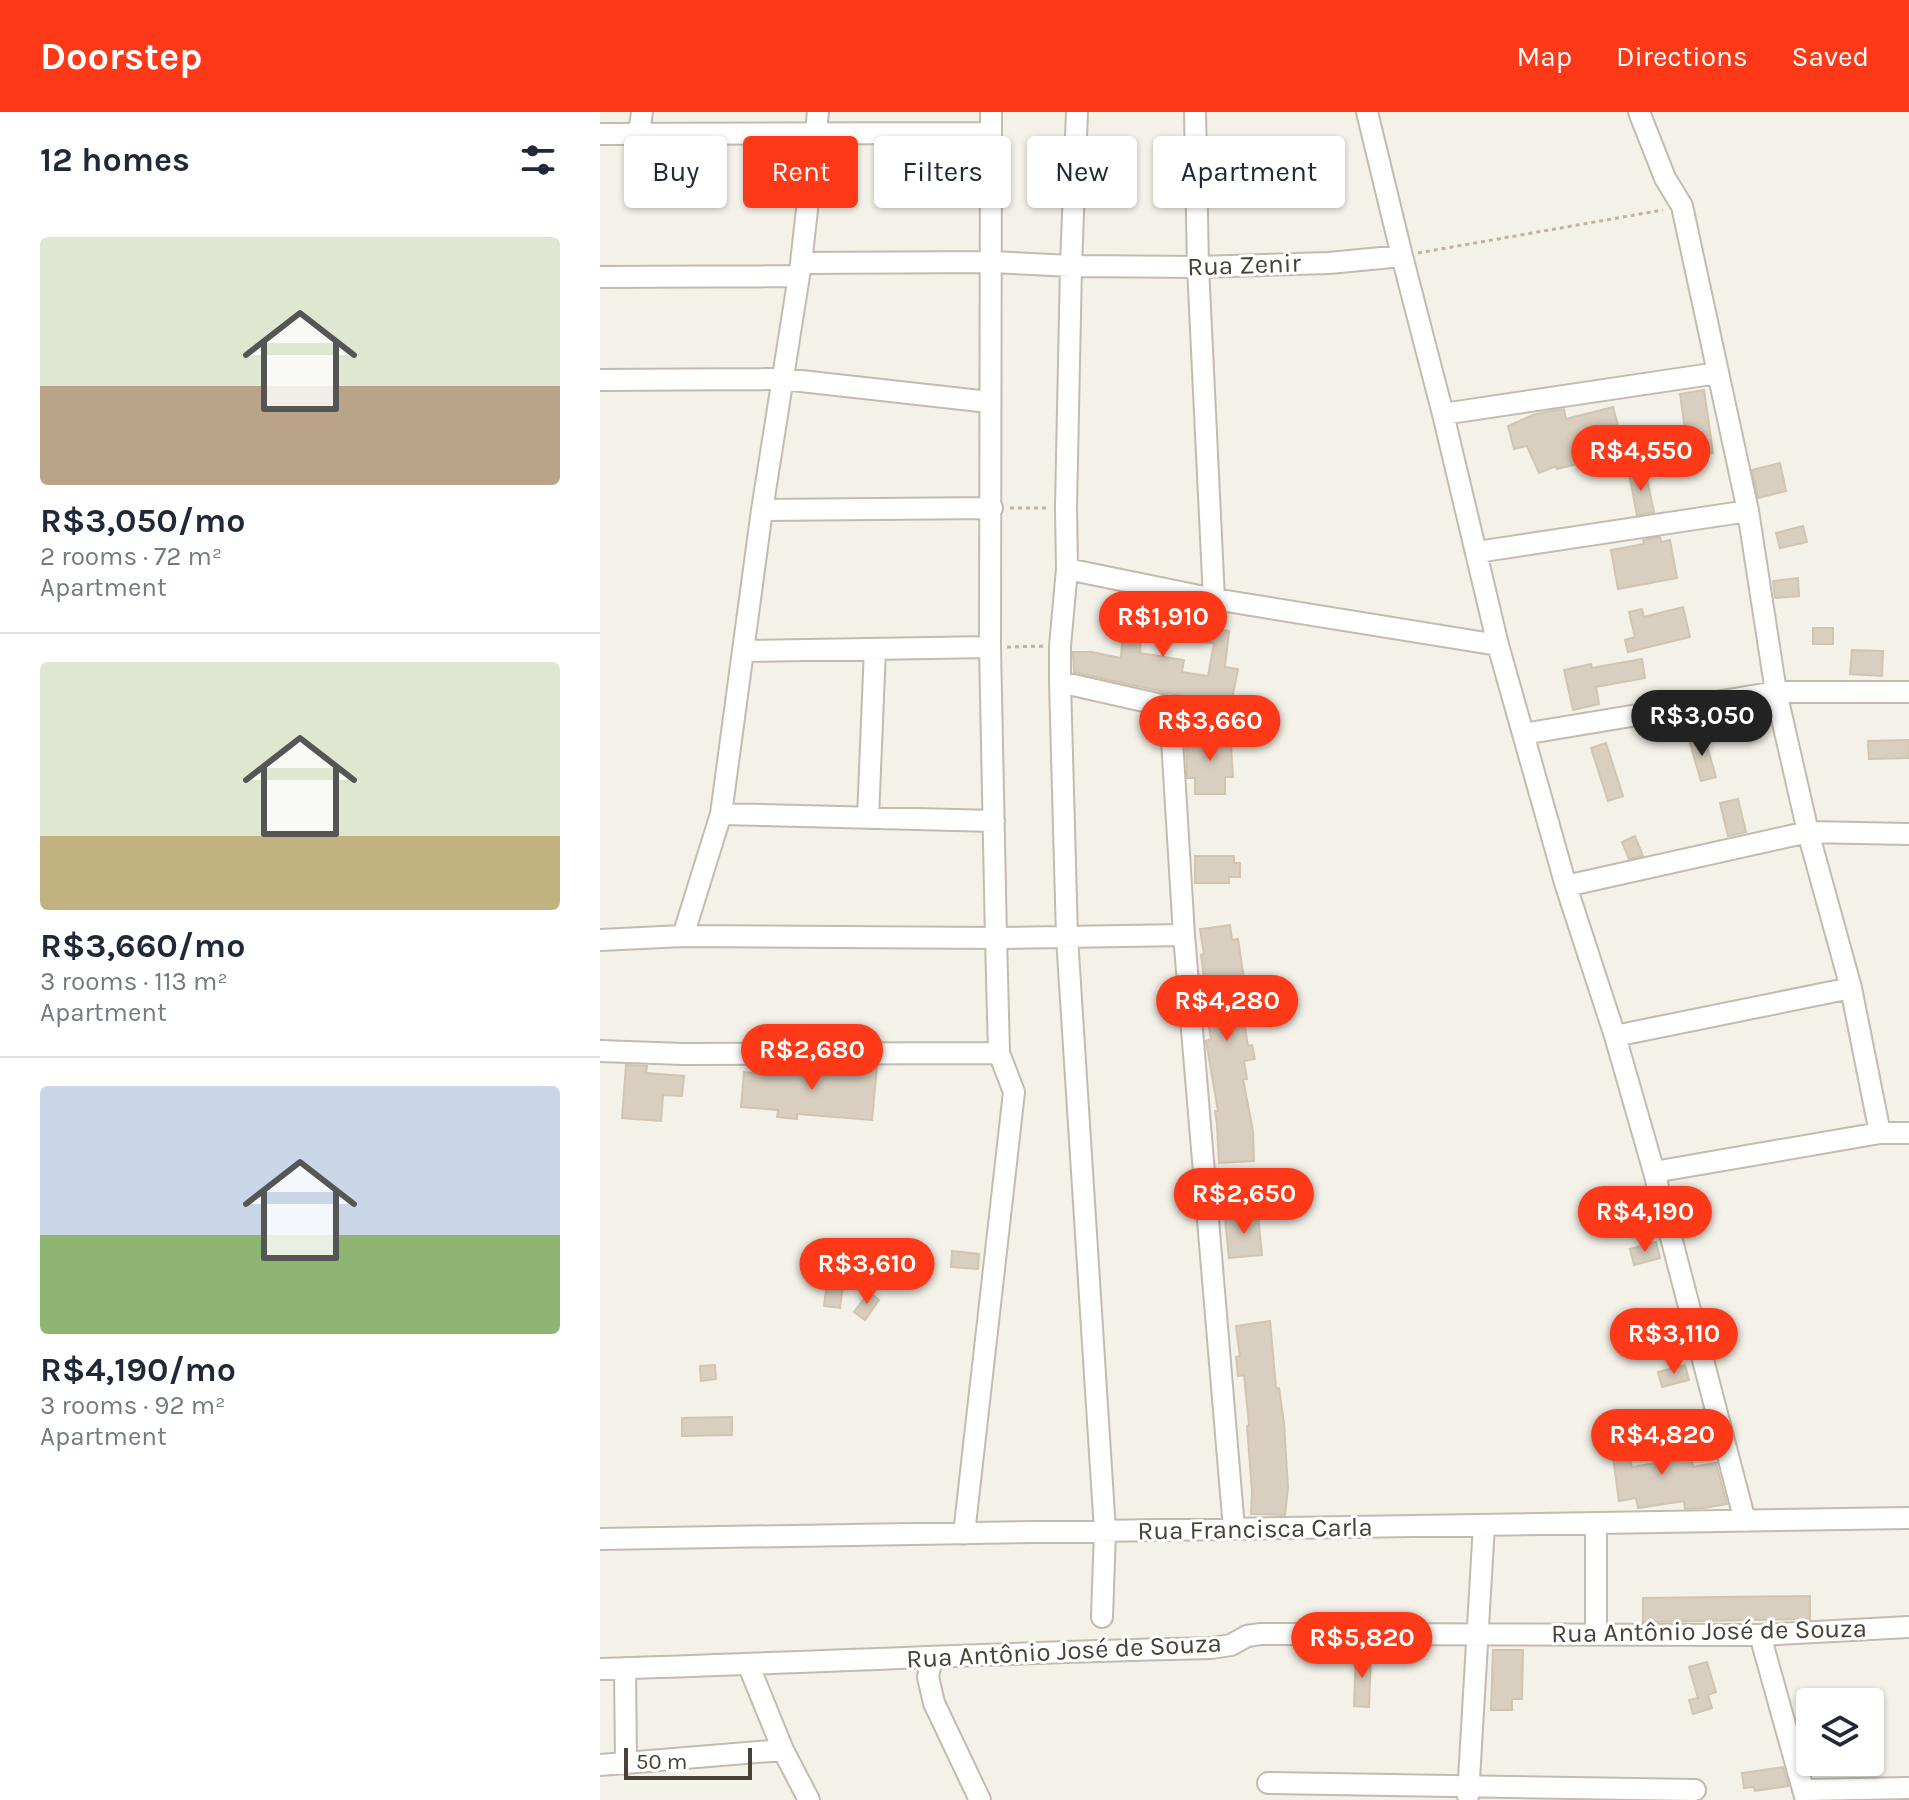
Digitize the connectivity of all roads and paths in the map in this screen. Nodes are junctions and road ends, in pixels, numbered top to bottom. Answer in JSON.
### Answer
{"nodes":[{"id":1,"x":642,"y":112,"type":"edge"},
{"id":2,"x":991,"y":112,"type":"edge"},
{"id":3,"x":1077,"y":112,"type":"edge"},
{"id":4,"x":1195,"y":112,"type":"edge"},
{"id":5,"x":1367,"y":112,"type":"edge"},
{"id":6,"x":1639,"y":112,"type":"edge"},
{"id":7,"x":817,"y":122,"type":"edge"},
{"id":8,"x":990,"y":133,"type":"junction"},
{"id":9,"x":600,"y":134,"type":"edge"},
{"id":10,"x":639,"y":134,"type":"junction"},
{"id":11,"x":1682,"y":206,"type":"junction"},
{"id":12,"x":1402,"y":256,"type":"junction"},
{"id":13,"x":992,"y":262,"type":"junction"},
{"id":14,"x":1071,"y":266,"type":"junction"},
{"id":15,"x":1198,"y":267,"type":"junction"},
{"id":16,"x":800,"y":270,"type":"junction"},
{"id":17,"x":600,"y":277,"type":"edge"},
{"id":18,"x":1718,"y":373,"type":"junction"},
{"id":19,"x":783,"y":379,"type":"junction"},
{"id":20,"x":600,"y":380,"type":"edge"},
{"id":21,"x":989,"y":402,"type":"junction"},
{"id":22,"x":1443,"y":414,"type":"junction"},
{"id":23,"x":1066,"y":507,"type":"junction"},
{"id":24,"x":992,"y":508,"type":"junction"},
{"id":25,"x":762,"y":510,"type":"junction"},
{"id":26,"x":1748,"y":511,"type":"junction"},
{"id":27,"x":1477,"y":552,"type":"junction"},
{"id":28,"x":1067,"y":569,"type":"junction"},
{"id":29,"x":1214,"y":599,"type":"junction"},
{"id":30,"x":1498,"y":645,"type":"junction"},
{"id":31,"x":1060,"y":646,"type":"junction"},
{"id":32,"x":990,"y":647,"type":"junction"},
{"id":33,"x":875,"y":649,"type":"junction"},
{"id":34,"x":743,"y":651,"type":"junction"},
{"id":35,"x":1060,"y":682,"type":"junction"},
{"id":36,"x":1776,"y":692,"type":"junction"},
{"id":37,"x":1909,"y":692,"type":"edge"},
{"id":38,"x":1170,"y":707,"type":"junction"},
{"id":39,"x":1228,"y":717,"type":"dead end"},
{"id":40,"x":1523,"y":734,"type":"junction"},
{"id":41,"x":721,"y":814,"type":"junction"},
{"id":42,"x":868,"y":818,"type":"junction"},
{"id":43,"x":994,"y":821,"type":"junction"},
{"id":44,"x":1808,"y":832,"type":"junction"},
{"id":45,"x":1909,"y":834,"type":"edge"},
{"id":46,"x":1566,"y":886,"type":"junction"},
{"id":47,"x":1184,"y":935,"type":"junction"},
{"id":48,"x":683,"y":936,"type":"junction"},
{"id":49,"x":1067,"y":937,"type":"junction"},
{"id":50,"x":996,"y":938,"type":"junction"},
{"id":51,"x":600,"y":940,"type":"edge"},
{"id":52,"x":1851,"y":988,"type":"junction"},
{"id":53,"x":1615,"y":1036,"type":"junction"},
{"id":54,"x":600,"y":1051,"type":"edge"},
{"id":55,"x":999,"y":1053,"type":"junction"},
{"id":56,"x":1880,"y":1133,"type":"junction"},
{"id":57,"x":1909,"y":1133,"type":"edge"},
{"id":58,"x":1654,"y":1172,"type":"junction"},
{"id":59,"x":1909,"y":1518,"type":"edge"},
{"id":60,"x":1745,"y":1521,"type":"junction"},
{"id":61,"x":1596,"y":1523,"type":"junction"},
{"id":62,"x":1484,"y":1525,"type":"junction"},
{"id":63,"x":1234,"y":1529,"type":"junction"},
{"id":64,"x":1105,"y":1531,"type":"junction"},
{"id":65,"x":964,"y":1534,"type":"junction"},
{"id":66,"x":600,"y":1539,"type":"edge"},
{"id":67,"x":1102,"y":1617,"type":"dead end"},
{"id":68,"x":1909,"y":1627,"type":"edge"},
{"id":69,"x":1478,"y":1634,"type":"junction"},
{"id":70,"x":1596,"y":1634,"type":"junction"},
{"id":71,"x":1760,"y":1635,"type":"junction"},
{"id":72,"x":932,"y":1658,"type":"junction"},
{"id":73,"x":748,"y":1664,"type":"junction"},
{"id":74,"x":625,"y":1668,"type":"junction"},
{"id":75,"x":600,"y":1669,"type":"edge"},
{"id":76,"x":783,"y":1750,"type":"junction"},
{"id":77,"x":626,"y":1764,"type":"junction"},
{"id":78,"x":600,"y":1765,"type":"edge"},
{"id":79,"x":1268,"y":1783,"type":"dead end"},
{"id":80,"x":1909,"y":1788,"type":"edge"},
{"id":81,"x":1695,"y":1790,"type":"dead end"},
{"id":82,"x":1469,"y":1793,"type":"edge"},
{"id":83,"x":1805,"y":1795,"type":"edge"},
{"id":84,"x":809,"y":1800,"type":"edge"},
{"id":85,"x":980,"y":1800,"type":"edge"}],
"edges":[{"from":1,"to":10,"type":"street"},
{"from":2,"to":8,"type":"street"},
{"from":3,"to":14,"type":"street"},
{"from":4,"to":15,"type":"street"},
{"from":5,"to":12,"type":"street"},
{"from":6,"to":11,"type":"street"},
{"from":7,"to":8,"type":"street"},
{"from":7,"to":10,"type":"street"},
{"from":7,"to":16,"type":"street"},
{"from":8,"to":13,"type":"street"},
{"from":9,"to":10,"type":"street"},
{"from":11,"to":12,"type":"path"},
{"from":11,"to":18,"type":"street"},
{"from":12,"to":15,"type":"street","name":"Rua Zenir"},
{"from":12,"to":22,"type":"street"},
{"from":13,"to":14,"type":"street","name":"Rua Zenir"},
{"from":13,"to":16,"type":"street","name":"Rua Zenir"},
{"from":13,"to":21,"type":"street"},
{"from":14,"to":15,"type":"street","name":"Rua Zenir"},
{"from":14,"to":23,"type":"street"},
{"from":15,"to":29,"type":"street"},
{"from":16,"to":17,"type":"street","name":"Rua Zenir"},
{"from":16,"to":19,"type":"street"},
{"from":18,"to":22,"type":"street"},
{"from":18,"to":26,"type":"street"},
{"from":19,"to":20,"type":"street"},
{"from":19,"to":21,"type":"street"},
{"from":19,"to":25,"type":"street"},
{"from":21,"to":24,"type":"street"},
{"from":22,"to":27,"type":"street"},
{"from":23,"to":24,"type":"path"},
{"from":23,"to":28,"type":"street"},
{"from":24,"to":25,"type":"street"},
{"from":24,"to":32,"type":"street"},
{"from":25,"to":34,"type":"street"},
{"from":26,"to":27,"type":"street"},
{"from":26,"to":36,"type":"street"},
{"from":27,"to":30,"type":"street"},
{"from":28,"to":29,"type":"street"},
{"from":28,"to":31,"type":"street"},
{"from":29,"to":30,"type":"street"},
{"from":30,"to":40,"type":"street"},
{"from":31,"to":32,"type":"path"},
{"from":31,"to":35,"type":"street"},
{"from":32,"to":33,"type":"street"},
{"from":32,"to":43,"type":"street"},
{"from":33,"to":34,"type":"street"},
{"from":33,"to":42,"type":"street"},
{"from":34,"to":41,"type":"street"},
{"from":35,"to":38,"type":"street"},
{"from":35,"to":49,"type":"street"},
{"from":36,"to":37,"type":"street"},
{"from":36,"to":40,"type":"street"},
{"from":36,"to":44,"type":"street"},
{"from":38,"to":39,"type":"street"},
{"from":38,"to":47,"type":"street"},
{"from":40,"to":46,"type":"street"},
{"from":41,"to":42,"type":"street"},
{"from":41,"to":48,"type":"street"},
{"from":42,"to":43,"type":"street"},
{"from":43,"to":50,"type":"street"},
{"from":44,"to":45,"type":"street"},
{"from":44,"to":46,"type":"street"},
{"from":44,"to":52,"type":"street"},
{"from":46,"to":53,"type":"street"},
{"from":47,"to":49,"type":"street"},
{"from":47,"to":63,"type":"street"},
{"from":48,"to":50,"type":"street"},
{"from":48,"to":51,"type":"street"},
{"from":49,"to":50,"type":"street"},
{"from":49,"to":64,"type":"street"},
{"from":50,"to":55,"type":"street"},
{"from":52,"to":53,"type":"street"},
{"from":52,"to":56,"type":"street"},
{"from":53,"to":58,"type":"street"},
{"from":54,"to":55,"type":"street"},
{"from":55,"to":65,"type":"street"},
{"from":56,"to":57,"type":"street"},
{"from":56,"to":58,"type":"street"},
{"from":58,"to":60,"type":"street"},
{"from":59,"to":60,"type":"street","name":"Rua Francisca Carla"},
{"from":60,"to":61,"type":"street","name":"Rua Francisca Carla"},
{"from":61,"to":62,"type":"street","name":"Rua Francisca Carla"},
{"from":61,"to":70,"type":"street"},
{"from":62,"to":63,"type":"street","name":"Rua Francisca Carla"},
{"from":62,"to":69,"type":"street"},
{"from":63,"to":64,"type":"street","name":"Rua Francisca Carla"},
{"from":64,"to":65,"type":"street","name":"Rua Francisca Carla"},
{"from":64,"to":67,"type":"street"},
{"from":65,"to":66,"type":"street","name":"Rua Francisca Carla"},
{"from":68,"to":71,"type":"street","name":"Rua Antônio José de Souza"},
{"from":69,"to":70,"type":"street","name":"Rua Antônio José de Souza"},
{"from":69,"to":72,"type":"street","name":"Rua Antônio José de Souza"},
{"from":69,"to":82,"type":"street"},
{"from":70,"to":71,"type":"street","name":"Rua Antônio José de Souza"},
{"from":71,"to":83,"type":"street"},
{"from":72,"to":73,"type":"street","name":"Rua Antônio José de Souza"},
{"from":72,"to":85,"type":"street"},
{"from":73,"to":74,"type":"street","name":"Rua Antônio José de Souza"},
{"from":73,"to":76,"type":"street"},
{"from":74,"to":75,"type":"street","name":"Rua Antônio José de Souza"},
{"from":74,"to":77,"type":"street"},
{"from":76,"to":77,"type":"street"},
{"from":76,"to":84,"type":"street"},
{"from":77,"to":78,"type":"street"},
{"from":79,"to":82,"type":"street"},
{"from":80,"to":83,"type":"street"},
{"from":81,"to":82,"type":"street"}]}
